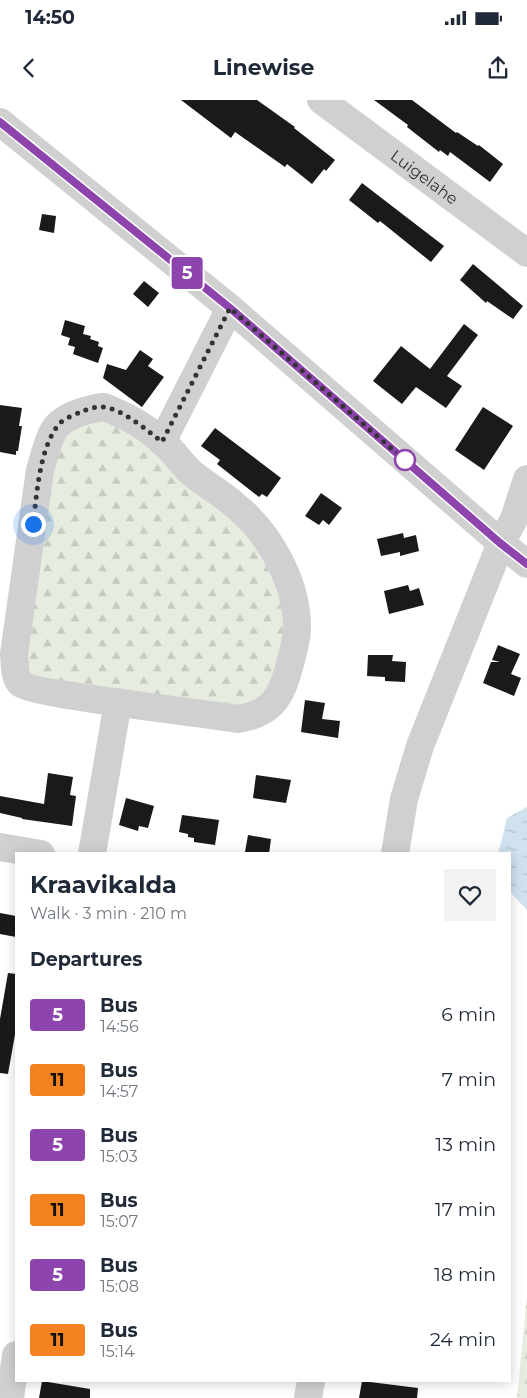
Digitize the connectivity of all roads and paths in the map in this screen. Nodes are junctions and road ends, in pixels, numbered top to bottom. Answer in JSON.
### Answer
{"nodes":[{"id":1,"x":321,"y":100,"type":"edge"},
{"id":2,"x":0,"y":122,"type":"edge"},
{"id":3,"x":527,"y":253,"type":"edge"},
{"id":4,"x":230,"y":308,"type":"junction"},
{"id":5,"x":162,"y":442,"type":"junction"},
{"id":6,"x":527,"y":479,"type":"edge"},
{"id":7,"x":500,"y":543,"type":"junction"},
{"id":8,"x":527,"y":564,"type":"edge"},
{"id":9,"x":118,"y":702,"type":"junction"},
{"id":10,"x":0,"y":847,"type":"edge"},
{"id":11,"x":29,"y":852,"type":"edge"},
{"id":12,"x":92,"y":852,"type":"edge"},
{"id":13,"x":395,"y":852,"type":"edge"},
{"id":14,"x":15,"y":1362,"type":"edge"},
{"id":15,"x":311,"y":1382,"type":"edge"},
{"id":16,"x":10,"y":1398,"type":"edge"},
{"id":17,"x":308,"y":1398,"type":"edge"}],
"edges":[{"from":1,"to":3,"type":"street","name":"Luigelahe"},
{"from":2,"to":4,"type":"street"},
{"from":4,"to":5,"type":"street"},
{"from":4,"to":7,"type":"street"},
{"from":5,"to":9,"type":"street"},
{"from":5,"to":9,"type":"street"},
{"from":6,"to":7,"type":"street"},
{"from":7,"to":8,"type":"street"},
{"from":7,"to":13,"type":"street"},
{"from":9,"to":12,"type":"street"},
{"from":10,"to":11,"type":"street"},
{"from":14,"to":16,"type":"street"},
{"from":15,"to":17,"type":"street"}]}
